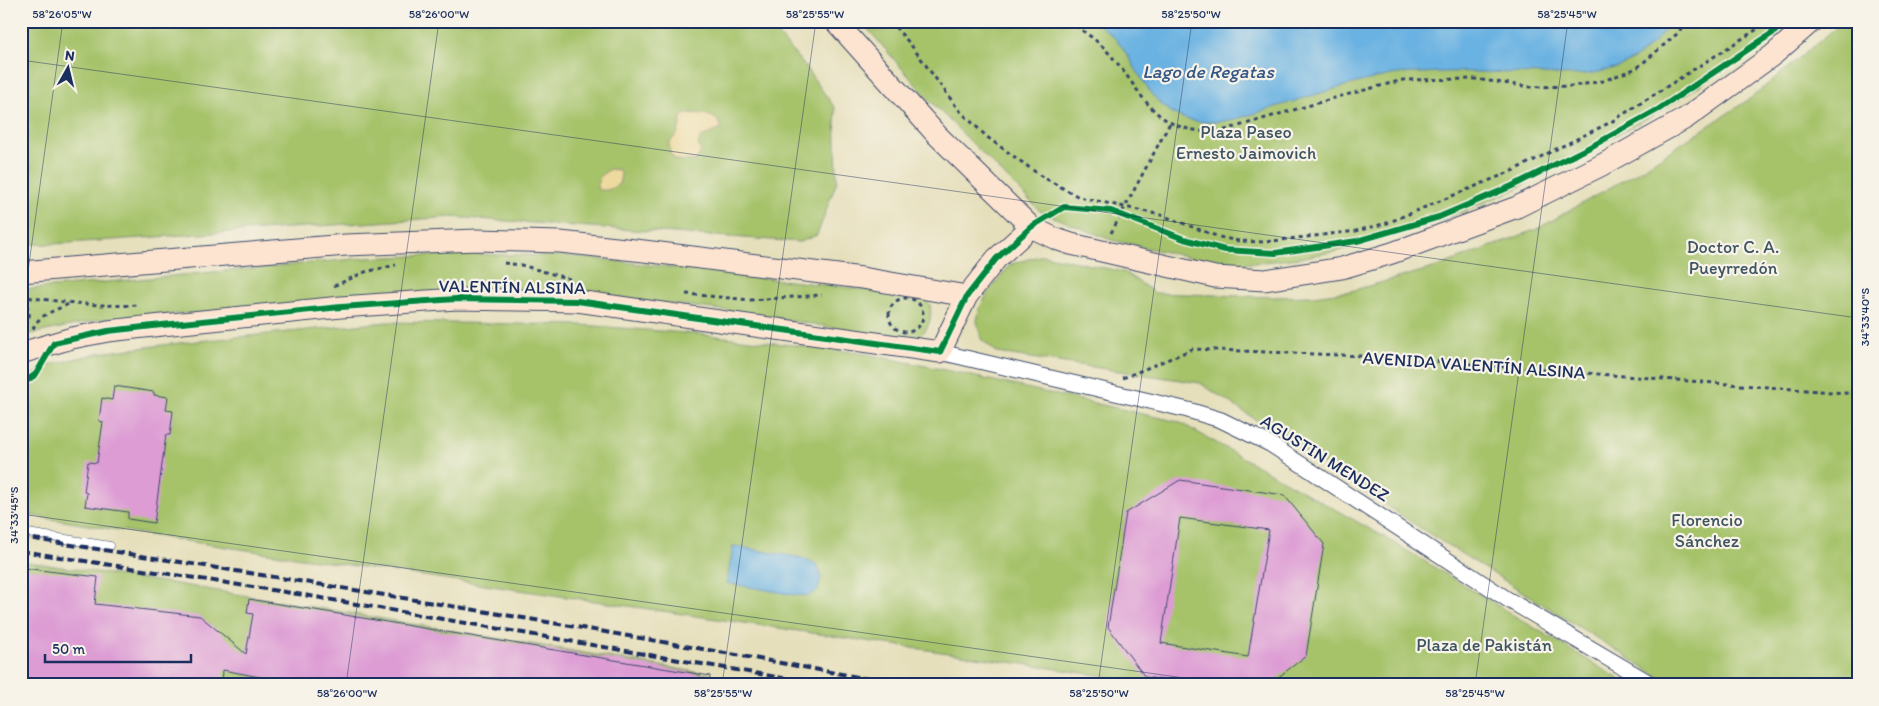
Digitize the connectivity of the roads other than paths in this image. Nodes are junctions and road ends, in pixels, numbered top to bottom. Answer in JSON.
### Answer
{"nodes":[{"id":1,"x":835,"y":21,"type":"edge"},
{"id":2,"x":1812,"y":21,"type":"edge"},
{"id":3,"x":1031,"y":227,"type":"junction"},
{"id":4,"x":21,"y":272,"type":"edge"},
{"id":5,"x":967,"y":296,"type":"junction"},
{"id":6,"x":27,"y":345,"type":"edge"},
{"id":7,"x":940,"y":352,"type":"junction"},
{"id":8,"x":21,"y":532,"type":"edge"},
{"id":9,"x":110,"y":546,"type":"dead end"},
{"id":10,"x":1653,"y":685,"type":"edge"}],
"edges":[{"from":1,"to":3,"type":"main road"},
{"from":2,"to":3,"type":"main road"},
{"from":3,"to":5,"type":"main road"},
{"from":4,"to":5,"type":"main road"},
{"from":5,"to":7,"type":"main road"},
{"from":6,"to":7,"type":"main road","name":"VALENTÍN ALSINA"},
{"from":7,"to":10,"type":"street","name":"AGUSTIN MENDEZ"},
{"from":8,"to":9,"type":"lane"}]}
